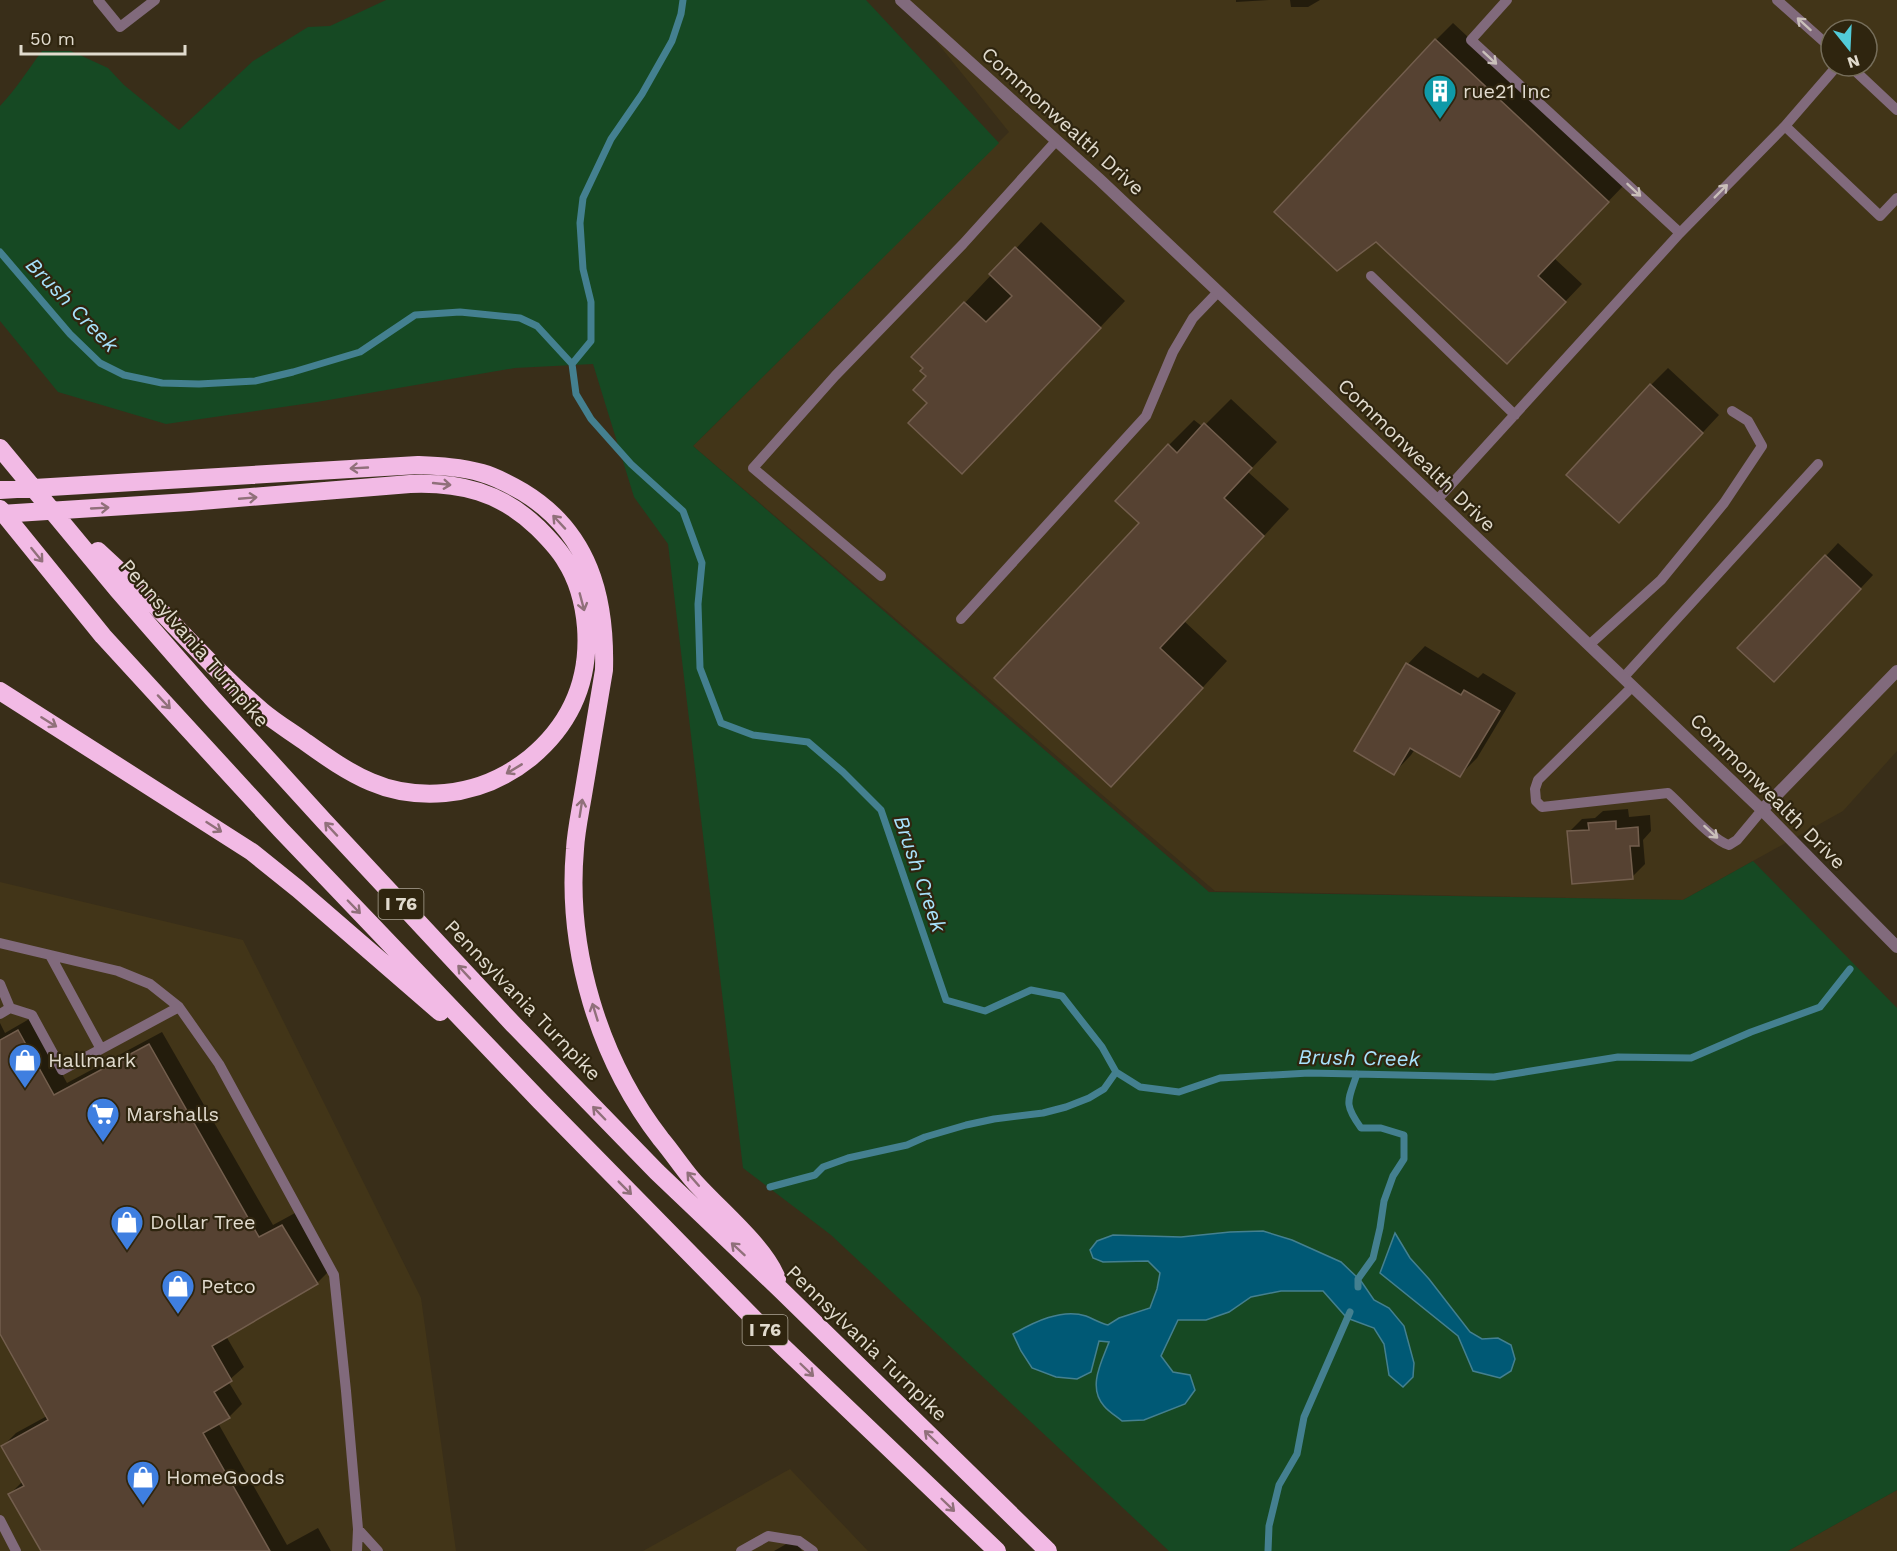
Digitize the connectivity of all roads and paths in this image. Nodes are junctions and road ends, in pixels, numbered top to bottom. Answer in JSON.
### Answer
{"nodes":[{"id":1,"x":98,"y":0,"type":"edge"},
{"id":2,"x":155,"y":0,"type":"edge"},
{"id":3,"x":902,"y":0,"type":"edge"},
{"id":4,"x":1507,"y":0,"type":"edge"},
{"id":5,"x":1777,"y":0,"type":"edge"},
{"id":6,"x":1819,"y":37,"type":"edge"},
{"id":7,"x":1827,"y":78,"type":"edge"},
{"id":8,"x":1863,"y":78,"type":"edge"},
{"id":9,"x":1897,"y":110,"type":"edge"},
{"id":10,"x":1785,"y":126,"type":"junction"},
{"id":11,"x":1056,"y":141,"type":"junction"},
{"id":12,"x":1897,"y":198,"type":"edge"},
{"id":13,"x":1680,"y":233,"type":"junction"},
{"id":14,"x":1371,"y":276,"type":"dead end"},
{"id":15,"x":1218,"y":292,"type":"junction"},
{"id":16,"x":1732,"y":411,"type":"dead end"},
{"id":17,"x":1515,"y":415,"type":"junction"},
{"id":18,"x":0,"y":448,"type":"edge"},
{"id":19,"x":1818,"y":464,"type":"dead end"},
{"id":20,"x":0,"y":490,"type":"edge"},
{"id":21,"x":43,"y":498,"type":"junction"},
{"id":22,"x":1437,"y":500,"type":"junction"},
{"id":23,"x":0,"y":511,"type":"edge"},
{"id":24,"x":881,"y":576,"type":"dead end"},
{"id":25,"x":961,"y":619,"type":"dead end"},
{"id":26,"x":1589,"y":645,"type":"junction"},
{"id":27,"x":1897,"y":671,"type":"edge"},
{"id":28,"x":1628,"y":682,"type":"junction"},
{"id":29,"x":0,"y":691,"type":"edge"},
{"id":30,"x":1762,"y":810,"type":"junction"},
{"id":31,"x":0,"y":943,"type":"edge"},
{"id":32,"x":1897,"y":947,"type":"edge"},
{"id":33,"x":50,"y":955,"type":"junction"},
{"id":34,"x":0,"y":984,"type":"edge"},
{"id":35,"x":179,"y":1007,"type":"junction"},
{"id":36,"x":10,"y":1008,"type":"junction"},
{"id":37,"x":0,"y":1014,"type":"edge"},
{"id":38,"x":101,"y":1049,"type":"junction"},
{"id":39,"x":540,"y":1101,"type":"junction"},
{"id":40,"x":781,"y":1290,"type":"junction"},
{"id":41,"x":0,"y":1520,"type":"edge"},
{"id":42,"x":358,"y":1528,"type":"junction"},
{"id":43,"x":14,"y":1550,"type":"edge"},
{"id":44,"x":357,"y":1551,"type":"edge"},
{"id":45,"x":378,"y":1551,"type":"edge"},
{"id":46,"x":741,"y":1551,"type":"edge"},
{"id":47,"x":813,"y":1551,"type":"edge"},
{"id":48,"x":997,"y":1551,"type":"edge"},
{"id":49,"x":1048,"y":1551,"type":"edge"}],
"edges":[{"from":1,"to":2,"type":"lane"},
{"from":3,"to":11,"type":"street","name":"Commonwealth Drive"},
{"from":4,"to":13,"type":"lane","one_way":true},
{"from":6,"to":5,"type":"lane","one_way":true},
{"from":7,"to":10,"type":"lane"},
{"from":8,"to":9,"type":"lane"},
{"from":10,"to":12,"type":"lane"},
{"from":13,"to":10,"type":"lane","one_way":true},
{"from":11,"to":15,"type":"street","name":"Commonwealth Drive"},
{"from":11,"to":24,"type":"lane"},
{"from":13,"to":17,"type":"lane"},
{"from":14,"to":17,"type":"lane"},
{"from":15,"to":22,"type":"street","name":"Commonwealth Drive"},
{"from":15,"to":25,"type":"lane"},
{"from":16,"to":26,"type":"lane"},
{"from":17,"to":22,"type":"lane"},
{"from":18,"to":21,"type":"highway","name":"Pennsylvania Turnpike","number":"I 76"},
{"from":19,"to":28,"type":"lane"},
{"from":40,"to":20,"type":"highway","one_way":true},
{"from":23,"to":21,"type":"highway","one_way":true},
{"from":40,"to":21,"type":"highway","name":"Pennsylvania Turnpike","number":"I 76","one_way":true},
{"from":22,"to":26,"type":"street","name":"Commonwealth Drive"},
{"from":23,"to":39,"type":"highway","number":"I 76","one_way":true},
{"from":26,"to":28,"type":"street","name":"Commonwealth Drive"},
{"from":27,"to":30,"type":"street"},
{"from":28,"to":30,"type":"street","name":"Commonwealth Drive"},
{"from":28,"to":30,"type":"lane","one_way":true},
{"from":29,"to":39,"type":"highway","one_way":true},
{"from":30,"to":32,"type":"street","name":"Commonwealth Drive"},
{"from":31,"to":33,"type":"lane"},
{"from":33,"to":35,"type":"lane"},
{"from":33,"to":38,"type":"lane"},
{"from":34,"to":36,"type":"lane"},
{"from":35,"to":38,"type":"lane"},
{"from":35,"to":42,"type":"lane"},
{"from":36,"to":37,"type":"lane"},
{"from":36,"to":38,"type":"lane"},
{"from":39,"to":48,"type":"highway","number":"I 76","one_way":true},
{"from":49,"to":40,"type":"highway","name":"Pennsylvania Turnpike","number":"I 76","one_way":true},
{"from":41,"to":43,"type":"lane"},
{"from":42,"to":44,"type":"lane"},
{"from":42,"to":45,"type":"lane"},
{"from":46,"to":47,"type":"lane"}]}
